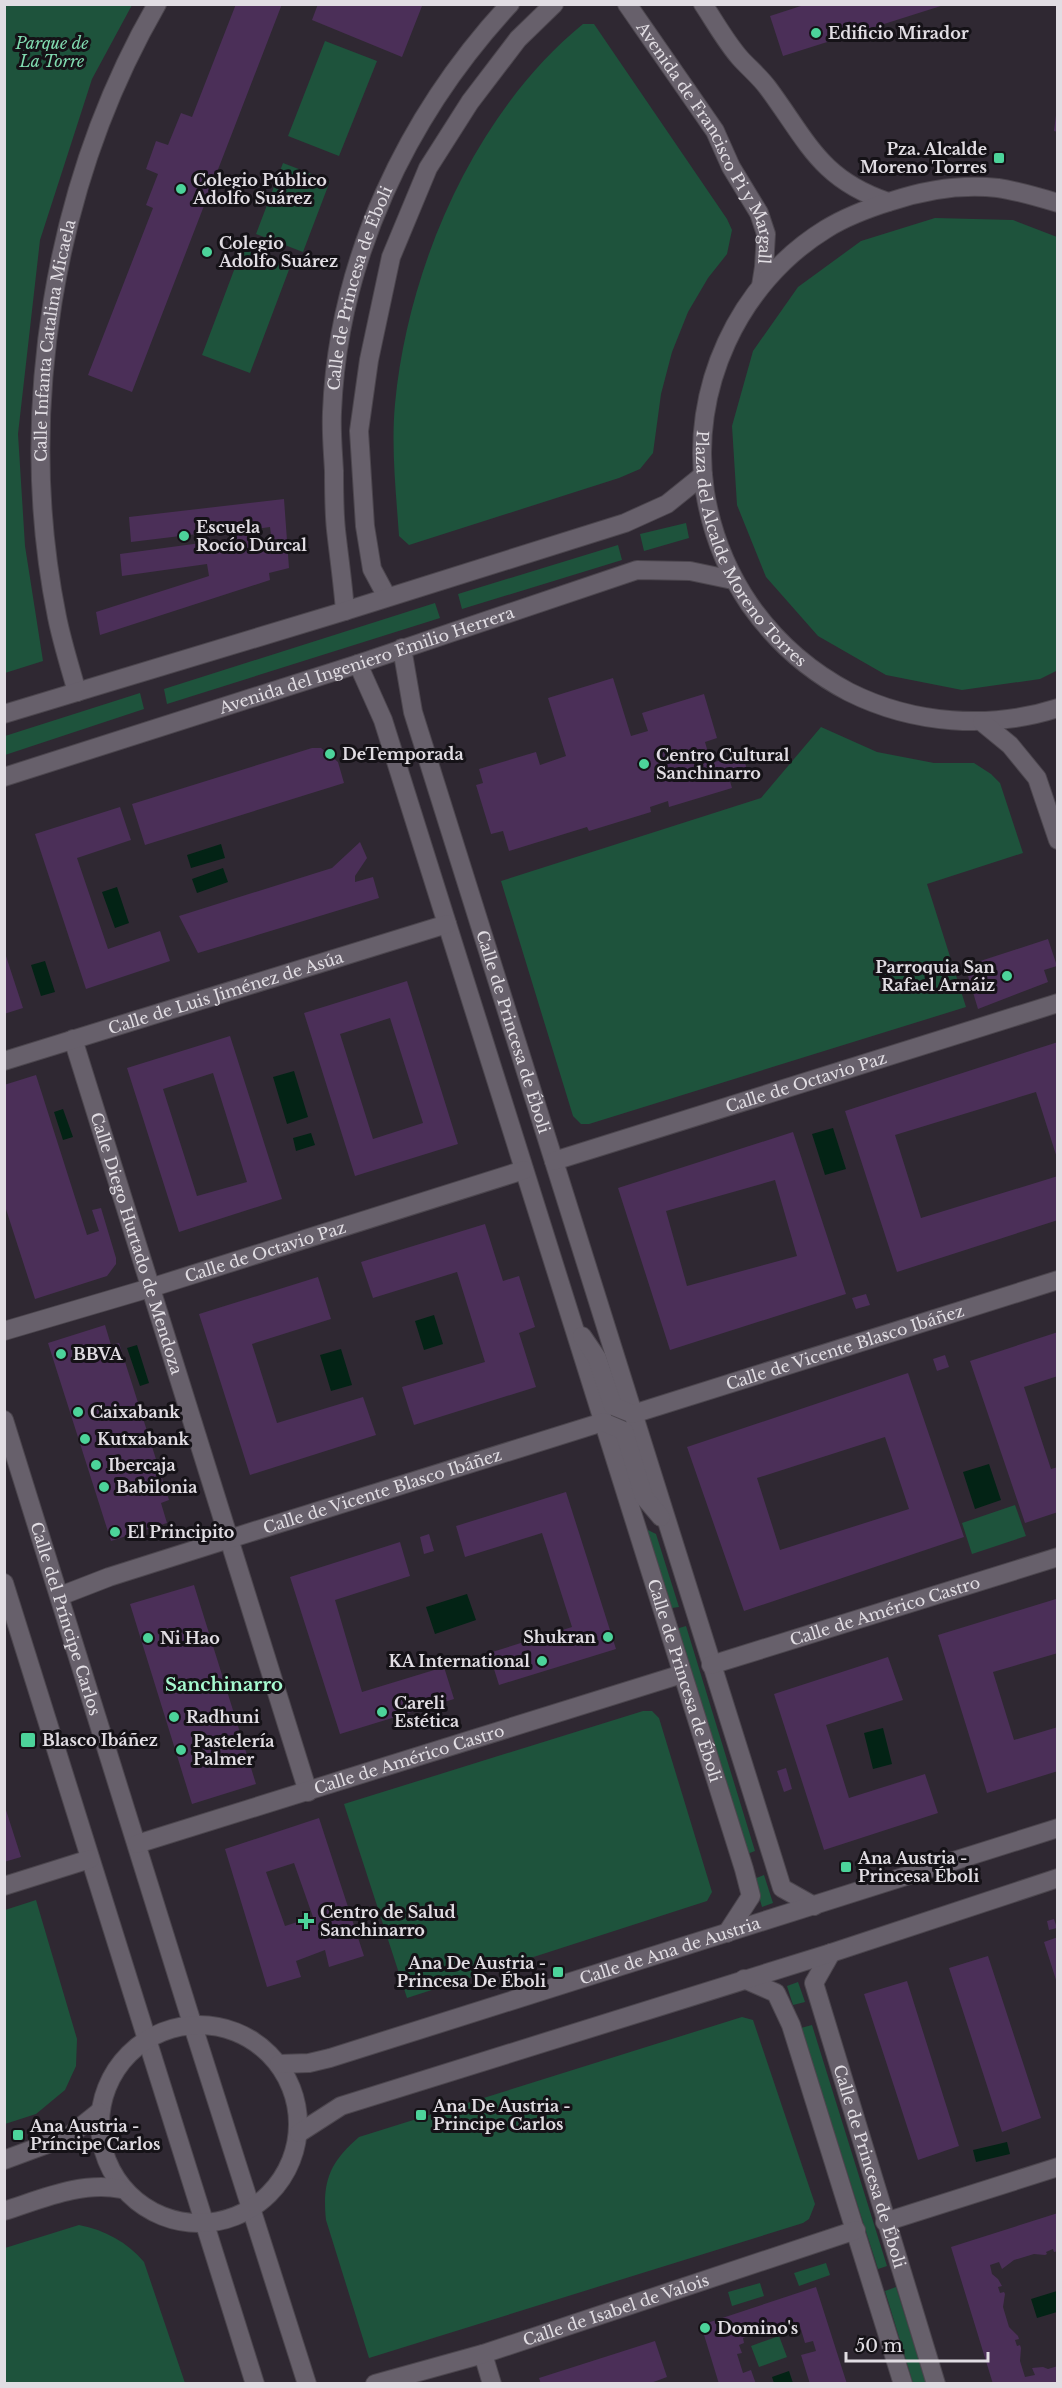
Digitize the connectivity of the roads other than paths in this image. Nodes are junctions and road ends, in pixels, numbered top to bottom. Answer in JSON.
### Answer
{"nodes":[{"id":1,"x":158,"y":4,"type":"edge"},
{"id":2,"x":510,"y":4,"type":"edge"},
{"id":3,"x":554,"y":4,"type":"edge"},
{"id":4,"x":627,"y":4,"type":"edge"},
{"id":5,"x":703,"y":4,"type":"edge"},
{"id":6,"x":888,"y":202,"type":"junction"},
{"id":7,"x":1058,"y":203,"type":"edge"},
{"id":8,"x":761,"y":287,"type":"junction"},
{"id":9,"x":703,"y":475,"type":"junction"},
{"id":10,"x":733,"y":580,"type":"junction"},
{"id":11,"x":387,"y":597,"type":"junction"},
{"id":12,"x":345,"y":611,"type":"junction"},
{"id":13,"x":402,"y":648,"type":"junction"},
{"id":14,"x":358,"y":664,"type":"junction"},
{"id":15,"x":76,"y":692,"type":"junction"},
{"id":16,"x":1058,"y":708,"type":"edge"},
{"id":17,"x":4,"y":714,"type":"edge"},
{"id":18,"x":982,"y":722,"type":"junction"},
{"id":19,"x":4,"y":777,"type":"edge"},
{"id":20,"x":1058,"y":840,"type":"edge"},
{"id":21,"x":447,"y":924,"type":"junction"},
{"id":22,"x":1058,"y":1003,"type":"edge"},
{"id":23,"x":73,"y":1040,"type":"junction"},
{"id":24,"x":4,"y":1060,"type":"edge"},
{"id":25,"x":554,"y":1161,"type":"junction"},
{"id":26,"x":524,"y":1170,"type":"junction"},
{"id":27,"x":1058,"y":1280,"type":"edge"},
{"id":28,"x":150,"y":1288,"type":"junction"},
{"id":29,"x":573,"y":1324,"type":"junction"},
{"id":30,"x":4,"y":1331,"type":"edge"},
{"id":31,"x":633,"y":1413,"type":"junction"},
{"id":32,"x":4,"y":1420,"type":"edge"},
{"id":33,"x":603,"y":1422,"type":"junction"},
{"id":34,"x":667,"y":1523,"type":"junction"},
{"id":35,"x":229,"y":1539,"type":"junction"},
{"id":36,"x":1058,"y":1557,"type":"edge"},
{"id":37,"x":4,"y":1583,"type":"edge"},
{"id":38,"x":60,"y":1596,"type":"junction"},
{"id":39,"x":9,"y":1610,"type":"edge"},
{"id":40,"x":711,"y":1665,"type":"junction"},
{"id":41,"x":682,"y":1674,"type":"junction"},
{"id":42,"x":308,"y":1792,"type":"junction"},
{"id":43,"x":1058,"y":1828,"type":"edge"},
{"id":44,"x":137,"y":1844,"type":"junction"},
{"id":45,"x":90,"y":1859,"type":"junction"},
{"id":46,"x":1058,"y":1878,"type":"edge"},
{"id":47,"x":4,"y":1886,"type":"edge"},
{"id":48,"x":814,"y":1905,"type":"junction"},
{"id":49,"x":727,"y":1933,"type":"junction"},
{"id":50,"x":831,"y":1953,"type":"junction"},
{"id":51,"x":744,"y":1979,"type":"junction"},
{"id":52,"x":192,"y":2023,"type":"junction"},
{"id":53,"x":146,"y":2041,"type":"junction"},
{"id":54,"x":279,"y":2064,"type":"junction"},
{"id":55,"x":99,"y":2112,"type":"junction"},
{"id":56,"x":298,"y":2133,"type":"junction"},
{"id":57,"x":4,"y":2160,"type":"edge"},
{"id":58,"x":1058,"y":2167,"type":"edge"},
{"id":59,"x":121,"y":2189,"type":"junction"},
{"id":60,"x":4,"y":2211,"type":"edge"},
{"id":61,"x":251,"y":2211,"type":"junction"},
{"id":62,"x":885,"y":2222,"type":"junction"},
{"id":63,"x":204,"y":2223,"type":"junction"},
{"id":64,"x":856,"y":2230,"type":"junction"},
{"id":65,"x":483,"y":2354,"type":"junction"},
{"id":66,"x":255,"y":2384,"type":"edge"},
{"id":67,"x":307,"y":2384,"type":"edge"},
{"id":68,"x":375,"y":2384,"type":"edge"},
{"id":69,"x":492,"y":2384,"type":"edge"},
{"id":70,"x":903,"y":2384,"type":"edge"},
{"id":71,"x":936,"y":2384,"type":"edge"}],
"edges":[{"from":1,"to":15,"type":"street","name":"Calle Infanta Catalina Micaela"},
{"from":2,"to":12,"type":"street","name":"Calle de Princesa de Éboli"},
{"from":3,"to":11,"type":"street","name":"Calle de Princesa de Éboli"},
{"from":4,"to":8,"type":"street","name":"Avenida de Francisco Pi y Margall"},
{"from":5,"to":6,"type":"street"},
{"from":6,"to":7,"type":"street","name":"Plaza del Alcalde Moreno Torres"},
{"from":6,"to":8,"type":"street","name":"Plaza del Alcalde Moreno Torres"},
{"from":8,"to":9,"type":"street","name":"Plaza del Alcalde Moreno Torres"},
{"from":9,"to":10,"type":"street","name":"Plaza del Alcalde Moreno Torres"},
{"from":9,"to":11,"type":"street"},
{"from":10,"to":13,"type":"street","name":"Avenida del Ingeniero Emilio Herrera"},
{"from":10,"to":18,"type":"street","name":"Plaza del Alcalde Moreno Torres"},
{"from":11,"to":12,"type":"street"},
{"from":12,"to":15,"type":"street"},
{"from":13,"to":14,"type":"street","name":"Avenida del Ingeniero Emilio Herrera"},
{"from":13,"to":25,"type":"street","name":"Calle de Princesa de Éboli"},
{"from":14,"to":19,"type":"street","name":"Avenida del Ingeniero Emilio Herrera"},
{"from":14,"to":21,"type":"street","name":"Calle de Princesa de Éboli"},
{"from":15,"to":17,"type":"street"},
{"from":16,"to":18,"type":"street","name":"Plaza del Alcalde Moreno Torres"},
{"from":18,"to":20,"type":"street"},
{"from":21,"to":23,"type":"street","name":"Calle de Luis Jiménez de Asúa"},
{"from":21,"to":26,"type":"street","name":"Calle de Princesa de Éboli"},
{"from":22,"to":25,"type":"street","name":"Calle de Octavio Paz"},
{"from":23,"to":24,"type":"street","name":"Calle de Luis Jiménez de Asúa"},
{"from":23,"to":28,"type":"street","name":"Calle Diego Hurtado de Mendoza"},
{"from":25,"to":31,"type":"street","name":"Calle de Princesa de Éboli"},
{"from":26,"to":28,"type":"street","name":"Calle de Octavio Paz"},
{"from":26,"to":29,"type":"street","name":"Calle de Princesa de Éboli"},
{"from":27,"to":31,"type":"street","name":"Calle de Vicente Blasco Ibáñez"},
{"from":28,"to":30,"type":"street","name":"Calle de Octavio Paz"},
{"from":28,"to":35,"type":"street","name":"Calle Diego Hurtado de Mendoza"},
{"from":29,"to":31,"type":"street","name":"Calle de Princesa de Éboli"},
{"from":29,"to":33,"type":"street","name":"Calle de Princesa de Éboli"},
{"from":31,"to":34,"type":"street","name":"Calle de Princesa de Éboli"},
{"from":32,"to":38,"type":"street","name":"Calle del Príncipe Carlos"},
{"from":33,"to":34,"type":"street","name":"Calle de Princesa de Éboli"},
{"from":33,"to":35,"type":"street","name":"Calle de Vicente Blasco Ibáñez"},
{"from":33,"to":41,"type":"street","name":"Calle de Princesa de Éboli"},
{"from":34,"to":40,"type":"street","name":"Calle de Princesa de Éboli"},
{"from":35,"to":38,"type":"street","name":"Calle de Vicente Blasco Ibáñez"},
{"from":35,"to":42,"type":"street","name":"Calle Diego Hurtado de Mendoza"},
{"from":36,"to":40,"type":"street","name":"Calle de Américo Castro"},
{"from":37,"to":39,"type":"street"},
{"from":38,"to":44,"type":"street","name":"Calle del Príncipe Carlos"},
{"from":39,"to":45,"type":"street"},
{"from":40,"to":48,"type":"street","name":"Calle de Princesa de Éboli"},
{"from":41,"to":42,"type":"street","name":"Calle de Américo Castro"},
{"from":41,"to":49,"type":"street","name":"Calle de Princesa de Éboli"},
{"from":42,"to":44,"type":"street","name":"Calle de Américo Castro"},
{"from":43,"to":48,"type":"street","name":"Calle de Ana de Austria"},
{"from":44,"to":52,"type":"street","name":"Calle del Príncipe Carlos"},
{"from":45,"to":47,"type":"street"},
{"from":45,"to":53,"type":"street"},
{"from":46,"to":50,"type":"street"},
{"from":48,"to":49,"type":"street","name":"Calle de Ana de Austria"},
{"from":49,"to":54,"type":"street","name":"Calle de Ana de Austria"},
{"from":50,"to":51,"type":"street"},
{"from":50,"to":62,"type":"street","name":"Calle de Princesa de Éboli"},
{"from":51,"to":56,"type":"street"},
{"from":51,"to":64,"type":"street","name":"Calle de Princesa de Éboli"},
{"from":52,"to":53,"type":"street"},
{"from":52,"to":54,"type":"street"},
{"from":52,"to":61,"type":"street","name":"Calle del Príncipe Carlos"},
{"from":53,"to":55,"type":"street"},
{"from":53,"to":63,"type":"street"},
{"from":54,"to":56,"type":"street"},
{"from":55,"to":57,"type":"street"},
{"from":55,"to":59,"type":"street"},
{"from":56,"to":61,"type":"street"},
{"from":58,"to":62,"type":"street"},
{"from":59,"to":60,"type":"street"},
{"from":59,"to":63,"type":"street"},
{"from":61,"to":63,"type":"street"},
{"from":61,"to":67,"type":"street","name":"Calle del Príncipe Carlos"},
{"from":62,"to":71,"type":"street","name":"Calle de Princesa de Éboli"},
{"from":63,"to":66,"type":"street"},
{"from":64,"to":65,"type":"street","name":"Calle de Isabel de Valois"},
{"from":64,"to":70,"type":"street","name":"Calle de Princesa de Éboli"},
{"from":65,"to":68,"type":"street","name":"Calle de Isabel de Valois"},
{"from":65,"to":69,"type":"street"}]}
